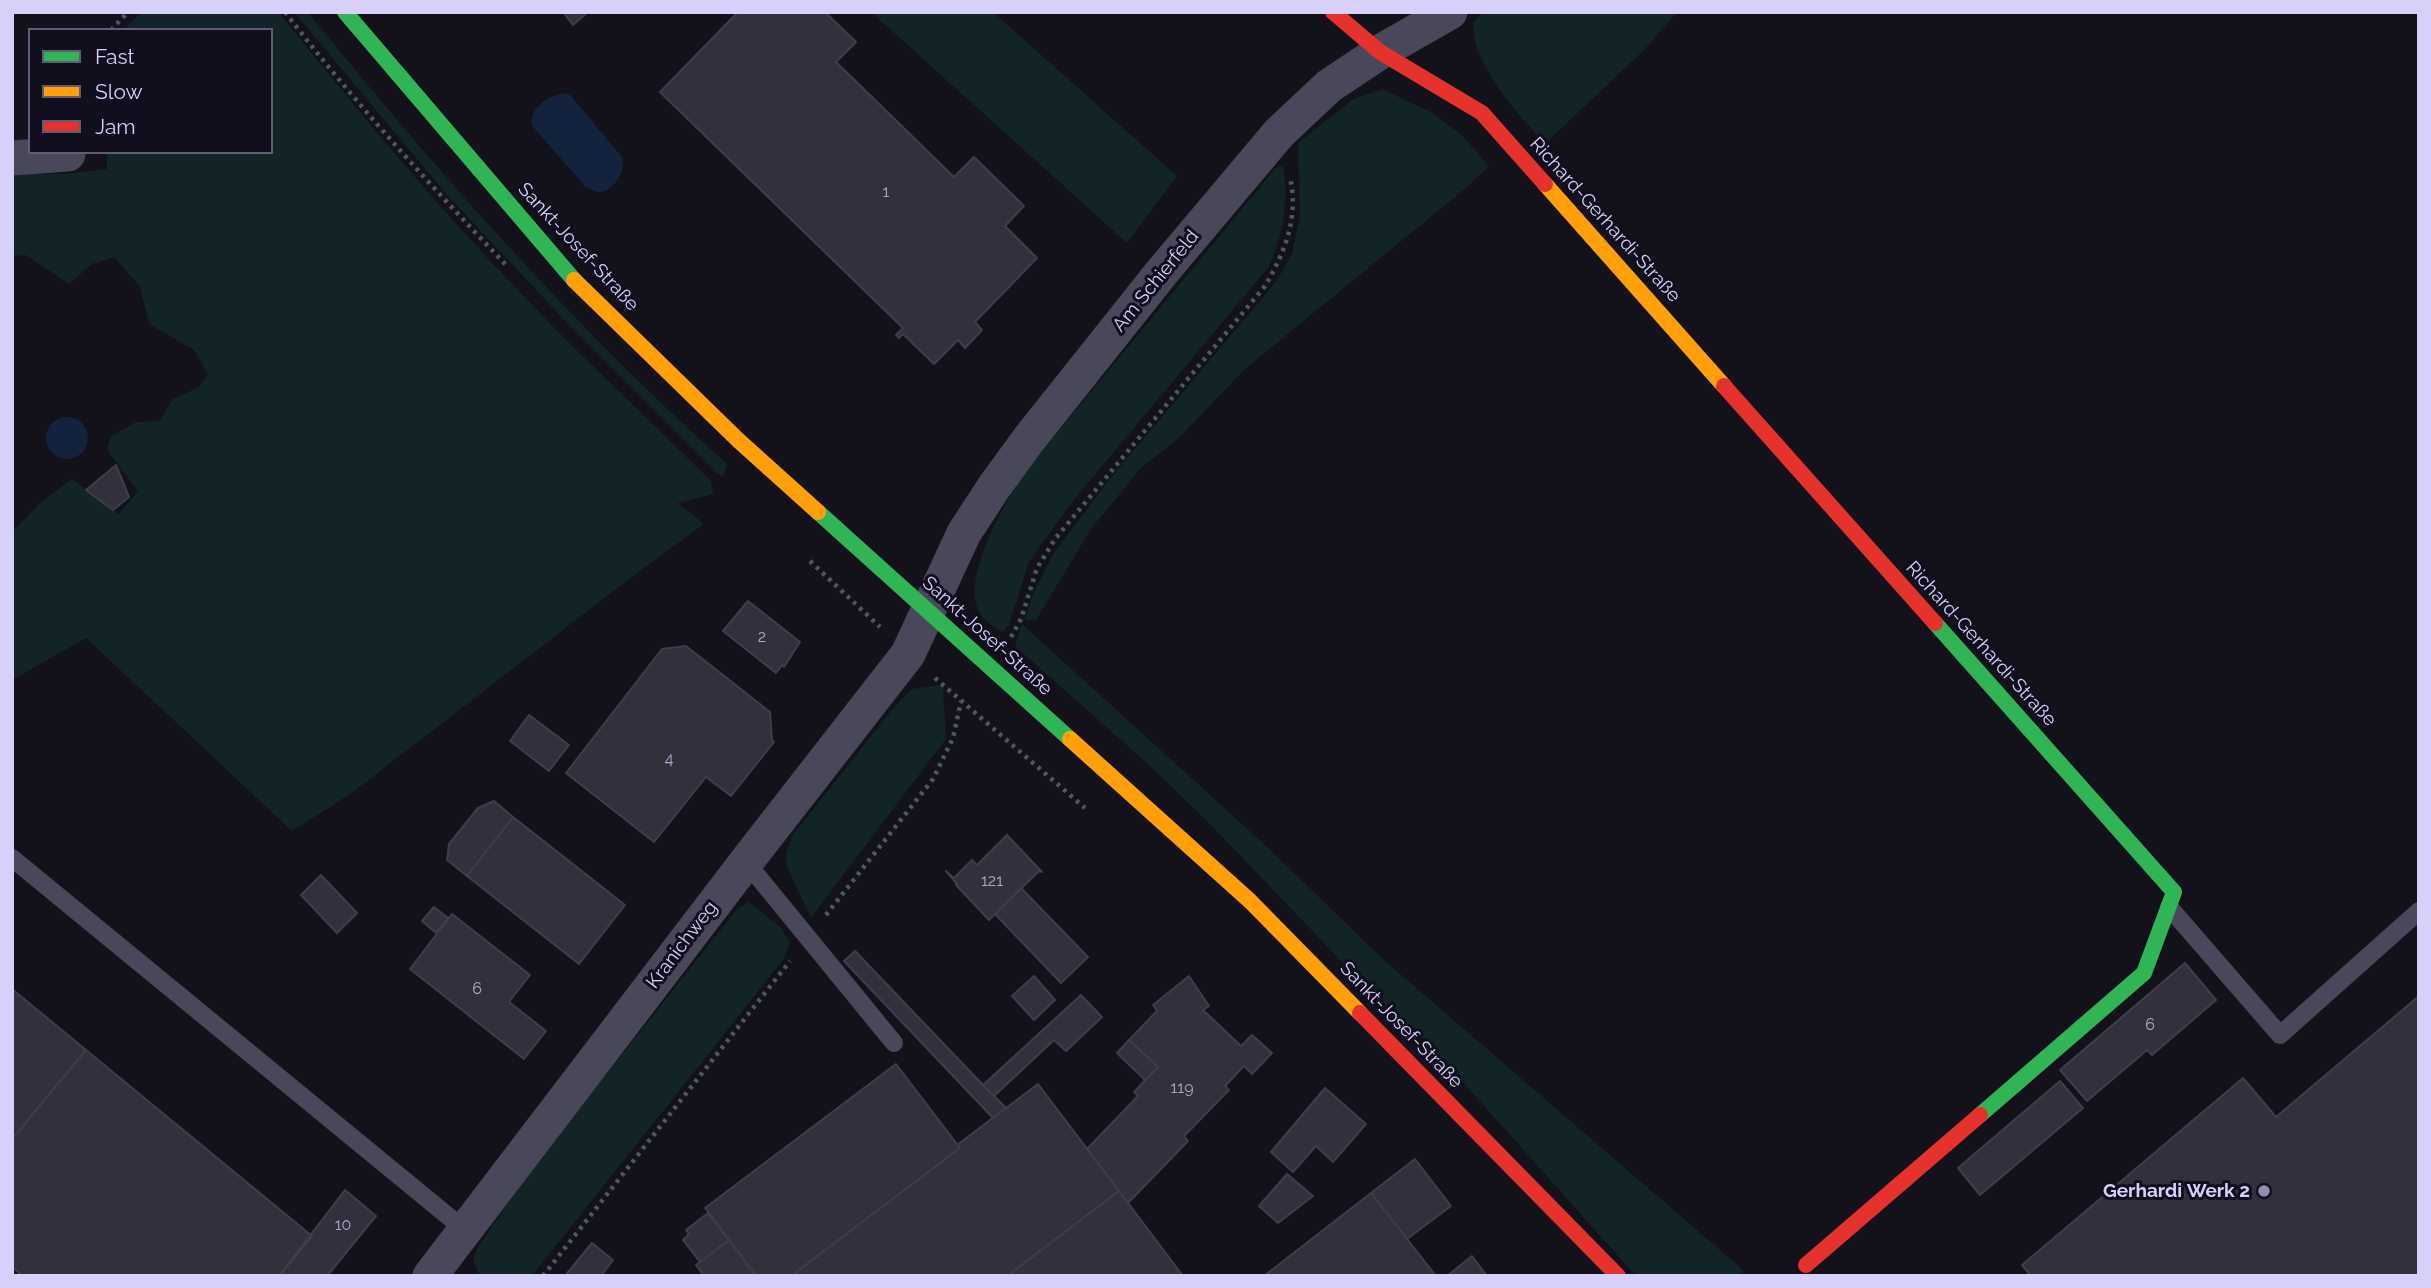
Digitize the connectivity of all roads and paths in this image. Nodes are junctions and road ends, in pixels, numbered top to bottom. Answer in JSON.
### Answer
{"nodes":[{"id":1,"x":128,"y":12,"type":"edge"},
{"id":2,"x":345,"y":12,"type":"edge"},
{"id":3,"x":1333,"y":12,"type":"edge"},
{"id":4,"x":1450,"y":12,"type":"edge"},
{"id":5,"x":113,"y":28,"type":"edge"},
{"id":6,"x":1380,"y":52,"type":"junction"},
{"id":7,"x":1279,"y":133,"type":"junction"},
{"id":8,"x":68,"y":154,"type":"dead end"},
{"id":9,"x":12,"y":158,"type":"edge"},
{"id":10,"x":929,"y":612,"type":"junction"},
{"id":11,"x":984,"y":661,"type":"junction"},
{"id":12,"x":12,"y":858,"type":"edge"},
{"id":13,"x":746,"y":862,"type":"junction"},
{"id":14,"x":2169,"y":907,"type":"junction"},
{"id":15,"x":2419,"y":911,"type":"edge"},
{"id":16,"x":808,"y":938,"type":"junction"},
{"id":17,"x":894,"y":1043,"type":"dead end"},
{"id":18,"x":464,"y":1230,"type":"junction"},
{"id":19,"x":1806,"y":1265,"type":"dead end"},
{"id":20,"x":430,"y":1276,"type":"edge"},
{"id":21,"x":543,"y":1276,"type":"edge"},
{"id":22,"x":1618,"y":1276,"type":"edge"}],
"edges":[{"from":1,"to":5,"type":"path"},
{"from":2,"to":10,"type":"street","name":"Sankt-Josef-Straße"},
{"from":3,"to":6,"type":"street"},
{"from":4,"to":6,"type":"street","name":"Am Schierfeld"},
{"from":6,"to":7,"type":"street","name":"Am Schierfeld"},
{"from":6,"to":14,"type":"street","name":"Richard-Gerhardi-Straße"},
{"from":7,"to":10,"type":"street","name":"Am Schierfeld"},
{"from":7,"to":11,"type":"path"},
{"from":8,"to":9,"type":"street"},
{"from":10,"to":11,"type":"street","name":"Sankt-Josef-Straße"},
{"from":10,"to":13,"type":"street","name":"Kranichweg"},
{"from":11,"to":16,"type":"path"},
{"from":11,"to":22,"type":"street","name":"Sankt-Josef-Straße"},
{"from":12,"to":18,"type":"lane"},
{"from":13,"to":16,"type":"lane"},
{"from":13,"to":18,"type":"street","name":"Kranichweg"},
{"from":14,"to":15,"type":"lane"},
{"from":14,"to":19,"type":"street"},
{"from":16,"to":17,"type":"lane"},
{"from":16,"to":21,"type":"path"},
{"from":18,"to":20,"type":"street","name":"Kranichweg"}]}
